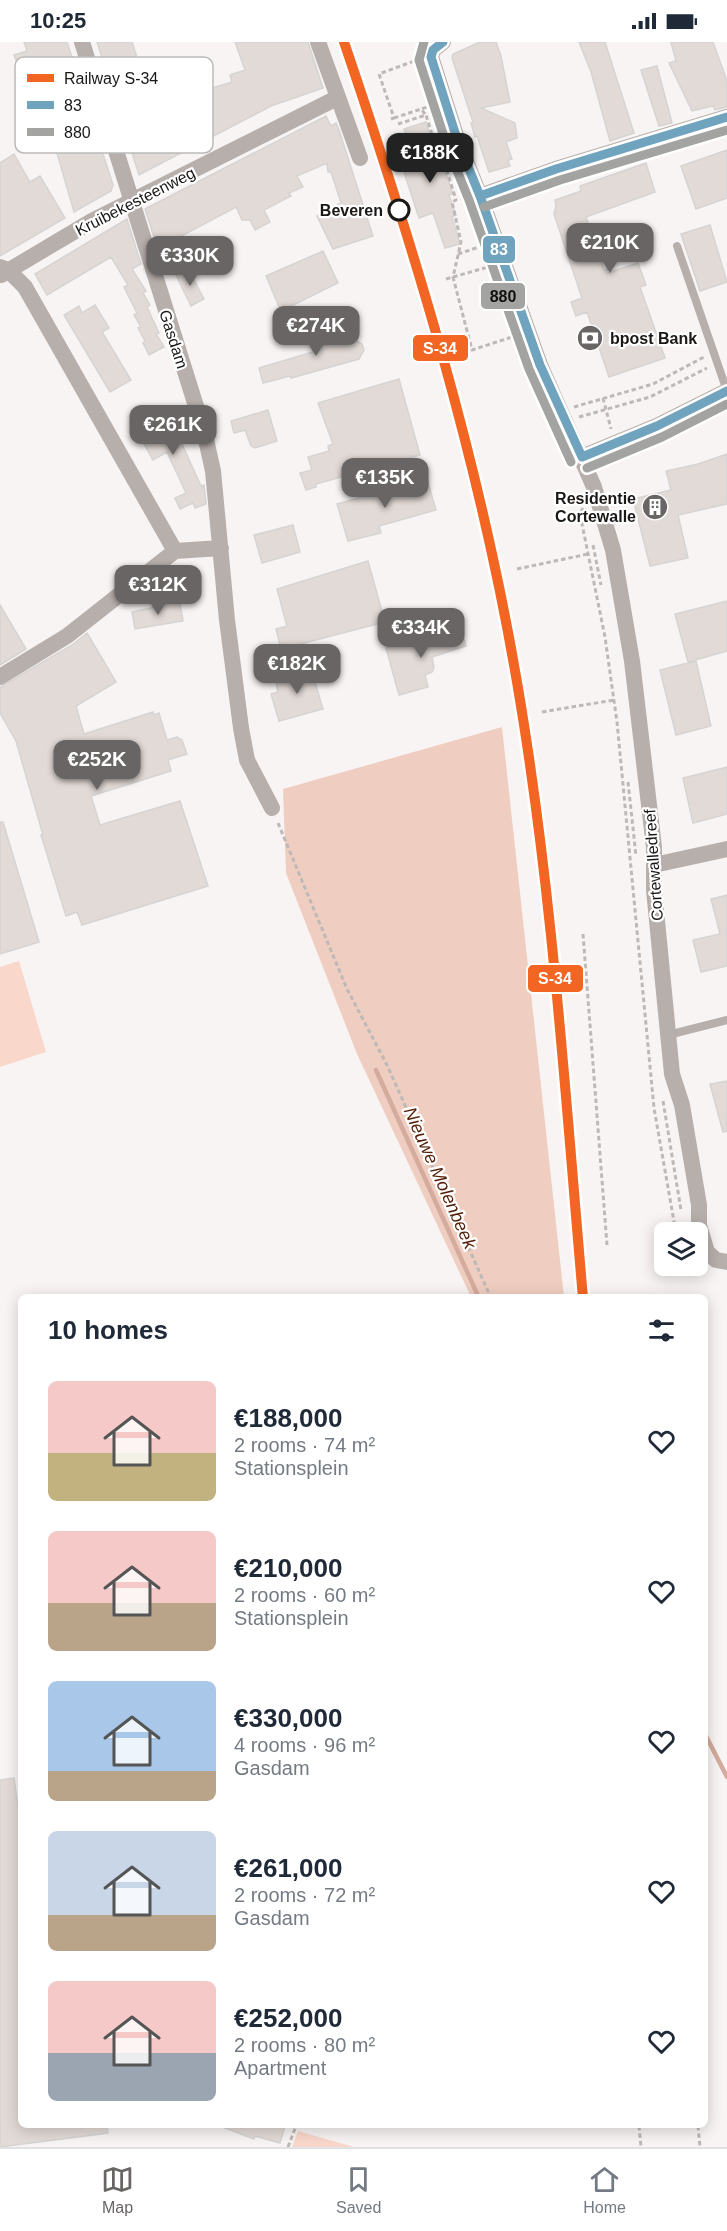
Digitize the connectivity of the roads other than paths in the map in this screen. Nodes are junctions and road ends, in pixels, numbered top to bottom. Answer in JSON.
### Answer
{"nodes":[{"id":1,"x":82,"y":42,"type":"edge"},
{"id":2,"x":318,"y":42,"type":"edge"},
{"id":3,"x":443,"y":42,"type":"edge"},
{"id":4,"x":87,"y":57,"type":"edge"},
{"id":5,"x":337,"y":98,"type":"junction"},
{"id":6,"x":727,"y":117,"type":"edge"},
{"id":7,"x":118,"y":153,"type":"edge"},
{"id":8,"x":360,"y":158,"type":"dead end"},
{"id":9,"x":480,"y":196,"type":"junction"},
{"id":10,"x":134,"y":202,"type":"junction"},
{"id":11,"x":676,"y":246,"type":"dead end"},
{"id":12,"x":3,"y":271,"type":"edge"},
{"id":13,"x":727,"y":391,"type":"edge"},
{"id":14,"x":582,"y":457,"type":"junction"},
{"id":15,"x":221,"y":548,"type":"junction"},
{"id":16,"x":175,"y":551,"type":"junction"},
{"id":17,"x":0,"y":677,"type":"edge"},
{"id":18,"x":272,"y":808,"type":"road end"},
{"id":19,"x":727,"y":849,"type":"edge"},
{"id":20,"x":654,"y":865,"type":"junction"},
{"id":21,"x":727,"y":1020,"type":"edge"},
{"id":22,"x":668,"y":1035,"type":"junction"},
{"id":23,"x":727,"y":1262,"type":"edge"}],
"edges":[{"from":1,"to":4,"type":"street","name":"Gasdam"},
{"from":2,"to":5,"type":"street"},
{"from":3,"to":9,"type":"street","name":"Cortewalledreef"},
{"from":5,"to":8,"type":"street"},
{"from":5,"to":10,"type":"street","name":"Kruibekesteenweg"},
{"from":6,"to":9,"type":"street"},
{"from":7,"to":10,"type":"street","name":"Gasdam"},
{"from":9,"to":14,"type":"street","name":"Cortewalledreef"},
{"from":10,"to":12,"type":"street","name":"Kruibekesteenweg"},
{"from":10,"to":15,"type":"street","name":"Gasdam"},
{"from":11,"to":13,"type":"lane"},
{"from":12,"to":16,"type":"street"},
{"from":13,"to":14,"type":"street"},
{"from":14,"to":20,"type":"street","name":"Cortewalledreef"},
{"from":15,"to":16,"type":"street"},
{"from":15,"to":18,"type":"street","name":"Gasdam"},
{"from":16,"to":17,"type":"street"},
{"from":19,"to":20,"type":"street"},
{"from":20,"to":22,"type":"street","name":"Cortewalledreef"},
{"from":21,"to":22,"type":"lane"},
{"from":22,"to":23,"type":"street","name":"Cortewalledreef"}]}
